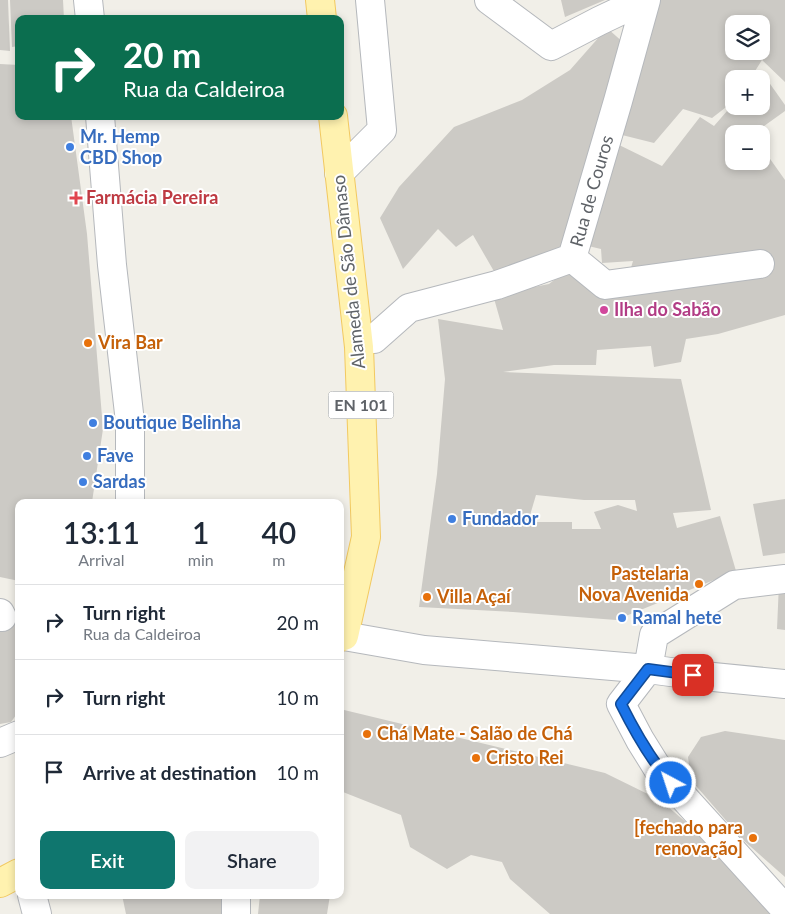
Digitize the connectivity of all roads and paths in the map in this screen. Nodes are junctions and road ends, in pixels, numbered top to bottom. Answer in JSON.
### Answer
{"nodes":[{"id":1,"x":88,"y":0,"type":"edge"},
{"id":2,"x":320,"y":0,"type":"edge"},
{"id":3,"x":370,"y":0,"type":"edge"},
{"id":4,"x":489,"y":0,"type":"edge"},
{"id":5,"x":644,"y":0,"type":"edge"},
{"id":6,"x":90,"y":15,"type":"edge"},
{"id":7,"x":322,"y":15,"type":"edge"},
{"id":8,"x":100,"y":120,"type":"edge"},
{"id":9,"x":333,"y":120,"type":"edge"},
{"id":10,"x":339,"y":173,"type":"junction"},
{"id":11,"x":572,"y":258,"type":"junction"},
{"id":12,"x":760,"y":264,"type":"dead end"},
{"id":13,"x":374,"y":339,"type":"dead end"},
{"id":14,"x":130,"y":499,"type":"edge"},
{"id":15,"x":785,"y":579,"type":"edge"},
{"id":16,"x":344,"y":628,"type":"edge"},
{"id":17,"x":344,"y":636,"type":"edge"},
{"id":18,"x":648,"y":669,"type":"junction"},
{"id":19,"x":785,"y":684,"type":"edge"},
{"id":20,"x":15,"y":737,"type":"edge"},
{"id":21,"x":0,"y":743,"type":"edge"},
{"id":22,"x":15,"y":875,"type":"edge"},
{"id":23,"x":0,"y":883,"type":"edge"},
{"id":24,"x":33,"y":899,"type":"edge"},
{"id":25,"x":236,"y":899,"type":"edge"},
{"id":26,"x":785,"y":909,"type":"edge"},
{"id":27,"x":36,"y":914,"type":"edge"},
{"id":28,"x":236,"y":914,"type":"edge"}],
"edges":[{"from":1,"to":6,"type":"street"},
{"from":2,"to":7,"type":"main road"},
{"from":3,"to":10,"type":"street"},
{"from":4,"to":5,"type":"street"},
{"from":5,"to":11,"type":"street","name":"Rua de Couros"},
{"from":8,"to":14,"type":"street"},
{"from":9,"to":10,"type":"main road","name":"Alameda de São Dâmaso","number":"EN 101"},
{"from":10,"to":16,"type":"main road","name":"Alameda de São Dâmaso","number":"EN 101"},
{"from":11,"to":12,"type":"street"},
{"from":11,"to":13,"type":"street","name":"Rua de Couros"},
{"from":15,"to":18,"type":"street"},
{"from":17,"to":18,"type":"street"},
{"from":18,"to":19,"type":"street"},
{"from":18,"to":26,"type":"street"},
{"from":20,"to":21,"type":"street"},
{"from":22,"to":23,"type":"main road"},
{"from":24,"to":27,"type":"street"},
{"from":25,"to":28,"type":"street"}]}
